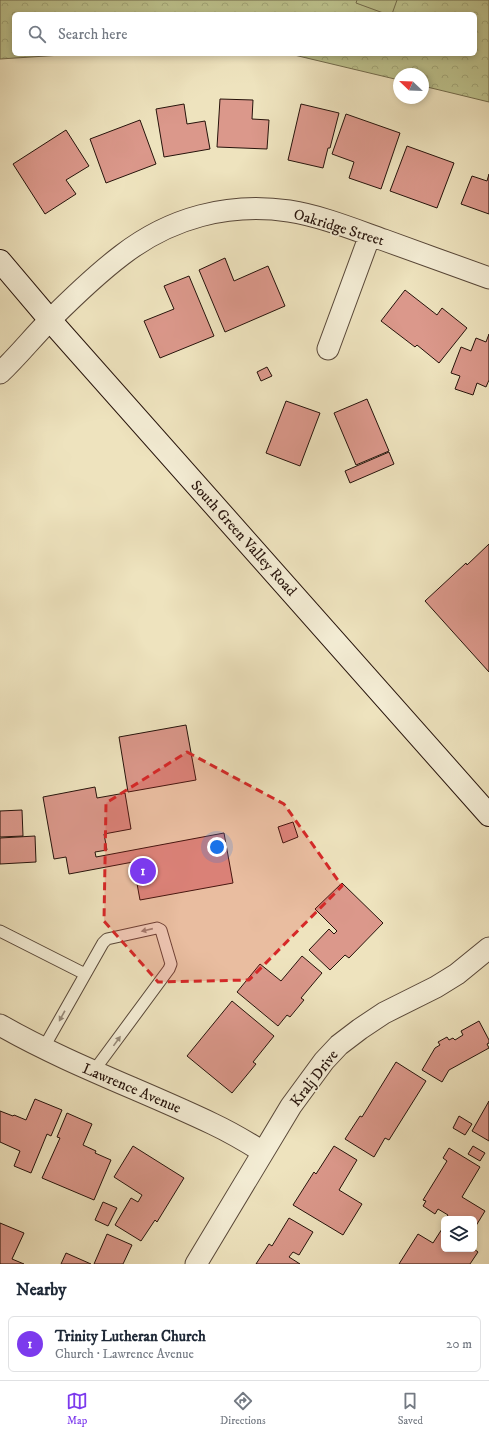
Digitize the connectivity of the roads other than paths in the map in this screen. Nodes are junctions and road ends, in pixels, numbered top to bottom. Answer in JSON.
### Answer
{"nodes":[{"id":1,"x":370,"y":235,"type":"junction"},
{"id":2,"x":0,"y":261,"type":"edge"},
{"id":3,"x":489,"y":278,"type":"edge"},
{"id":4,"x":50,"y":320,"type":"junction"},
{"id":5,"x":328,"y":349,"type":"dead end"},
{"id":6,"x":0,"y":372,"type":"edge"},
{"id":7,"x":489,"y":815,"type":"edge"},
{"id":8,"x":0,"y":932,"type":"edge"},
{"id":9,"x":489,"y":948,"type":"edge"},
{"id":10,"x":85,"y":974,"type":"junction"},
{"id":11,"x":0,"y":1026,"type":"edge"},
{"id":12,"x":43,"y":1049,"type":"junction"},
{"id":13,"x":94,"y":1072,"type":"junction"},
{"id":14,"x":263,"y":1152,"type":"junction"},
{"id":15,"x":196,"y":1264,"type":"edge"}],
"edges":[{"from":1,"to":3,"type":"street","name":"Oakridge Street"},
{"from":1,"to":4,"type":"street","name":"Oakridge Street"},
{"from":1,"to":5,"type":"street"},
{"from":2,"to":4,"type":"main road","name":"South Green Valley Road"},
{"from":4,"to":6,"type":"street","name":"Oakridge Street"},
{"from":4,"to":7,"type":"main road","name":"South Green Valley Road"},
{"from":8,"to":10,"type":"lane"},
{"from":9,"to":14,"type":"street","name":"Kralj Drive"},
{"from":10,"to":12,"type":"lane","one_way":true},
{"from":13,"to":10,"type":"lane","one_way":true},
{"from":11,"to":12,"type":"street","name":"Lawrence Avenue"},
{"from":12,"to":13,"type":"street","name":"Lawrence Avenue"},
{"from":13,"to":14,"type":"street","name":"Lawrence Avenue"},
{"from":14,"to":15,"type":"street","name":"Kralj Drive"}]}
